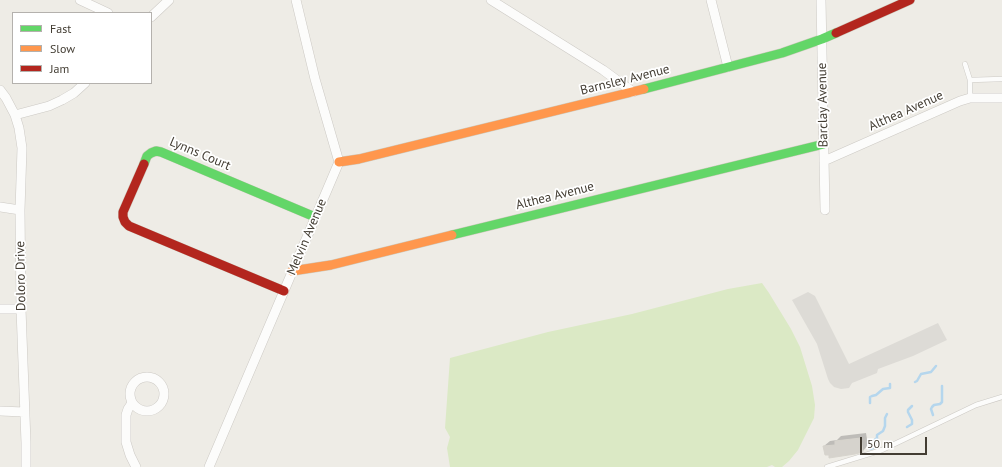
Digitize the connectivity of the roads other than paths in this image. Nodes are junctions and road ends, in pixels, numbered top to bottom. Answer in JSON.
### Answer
{"nodes":[{"id":1,"x":80,"y":0,"type":"edge"},
{"id":2,"x":169,"y":0,"type":"edge"},
{"id":3,"x":296,"y":0,"type":"edge"},
{"id":4,"x":491,"y":0,"type":"edge"},
{"id":5,"x":711,"y":0,"type":"edge"},
{"id":6,"x":821,"y":0,"type":"edge"},
{"id":7,"x":910,"y":0,"type":"edge"},
{"id":8,"x":106,"y":12,"type":"edge"},
{"id":9,"x":152,"y":16,"type":"edge"},
{"id":10,"x":822,"y":39,"type":"junction"},
{"id":11,"x":965,"y":64,"type":"dead end"},
{"id":12,"x":728,"y":67,"type":"junction"},
{"id":13,"x":1002,"y":79,"type":"edge"},
{"id":14,"x":970,"y":80,"type":"junction"},
{"id":15,"x":84,"y":84,"type":"edge"},
{"id":16,"x":0,"y":90,"type":"edge"},
{"id":17,"x":633,"y":92,"type":"junction"},
{"id":18,"x":970,"y":98,"type":"junction"},
{"id":19,"x":1002,"y":98,"type":"edge"},
{"id":20,"x":15,"y":115,"type":"junction"},
{"id":21,"x":824,"y":144,"type":"junction"},
{"id":22,"x":824,"y":161,"type":"junction"},
{"id":23,"x":339,"y":162,"type":"junction"},
{"id":24,"x":0,"y":207,"type":"edge"},
{"id":25,"x":20,"y":210,"type":"junction"},
{"id":26,"x":825,"y":210,"type":"dead end"},
{"id":27,"x":315,"y":217,"type":"junction"},
{"id":28,"x":292,"y":271,"type":"junction"},
{"id":29,"x":284,"y":291,"type":"junction"},
{"id":30,"x":0,"y":308,"type":"edge"},
{"id":31,"x":21,"y":309,"type":"junction"},
{"id":32,"x":1002,"y":397,"type":"edge"},
{"id":33,"x":132,"y":403,"type":"dead end"},
{"id":34,"x":0,"y":411,"type":"edge"},
{"id":35,"x":24,"y":412,"type":"junction"},
{"id":36,"x":26,"y":467,"type":"edge"},
{"id":37,"x":136,"y":467,"type":"edge"},
{"id":38,"x":210,"y":467,"type":"edge"},
{"id":39,"x":827,"y":467,"type":"edge"}],
"edges":[{"from":1,"to":8,"type":"street"},
{"from":2,"to":9,"type":"street"},
{"from":3,"to":23,"type":"street"},
{"from":4,"to":17,"type":"street"},
{"from":5,"to":12,"type":"street"},
{"from":6,"to":10,"type":"street","name":"Barclay Avenue"},
{"from":7,"to":10,"type":"street","name":"Barnsley Avenue"},
{"from":10,"to":12,"type":"street","name":"Barnsley Avenue"},
{"from":10,"to":21,"type":"street","name":"Barclay Avenue"},
{"from":11,"to":14,"type":"lane"},
{"from":12,"to":17,"type":"street","name":"Barnsley Avenue"},
{"from":13,"to":14,"type":"lane"},
{"from":14,"to":18,"type":"lane"},
{"from":15,"to":20,"type":"street"},
{"from":16,"to":20,"type":"street","name":"Doloro Drive"},
{"from":17,"to":23,"type":"street","name":"Barnsley Avenue"},
{"from":18,"to":19,"type":"street","name":"Althea Avenue"},
{"from":18,"to":22,"type":"street","name":"Althea Avenue"},
{"from":20,"to":25,"type":"street","name":"Doloro Drive"},
{"from":21,"to":22,"type":"street","name":"Barclay Avenue"},
{"from":21,"to":28,"type":"street","name":"Althea Avenue"},
{"from":22,"to":26,"type":"street","name":"Barclay Avenue"},
{"from":23,"to":27,"type":"street","name":"Melvin Avenue"},
{"from":24,"to":25,"type":"street"},
{"from":25,"to":31,"type":"street","name":"Doloro Drive"},
{"from":27,"to":28,"type":"street","name":"Melvin Avenue"},
{"from":27,"to":29,"type":"street","name":"Lynns Court"},
{"from":28,"to":29,"type":"street","name":"Melvin Avenue"},
{"from":29,"to":38,"type":"street","name":"Melvin Avenue"},
{"from":30,"to":31,"type":"street"},
{"from":31,"to":35,"type":"street","name":"Doloro Drive"},
{"from":32,"to":39,"type":"lane"},
{"from":33,"to":37,"type":"street"},
{"from":34,"to":35,"type":"street"},
{"from":35,"to":36,"type":"street","name":"Doloro Drive"}]}
